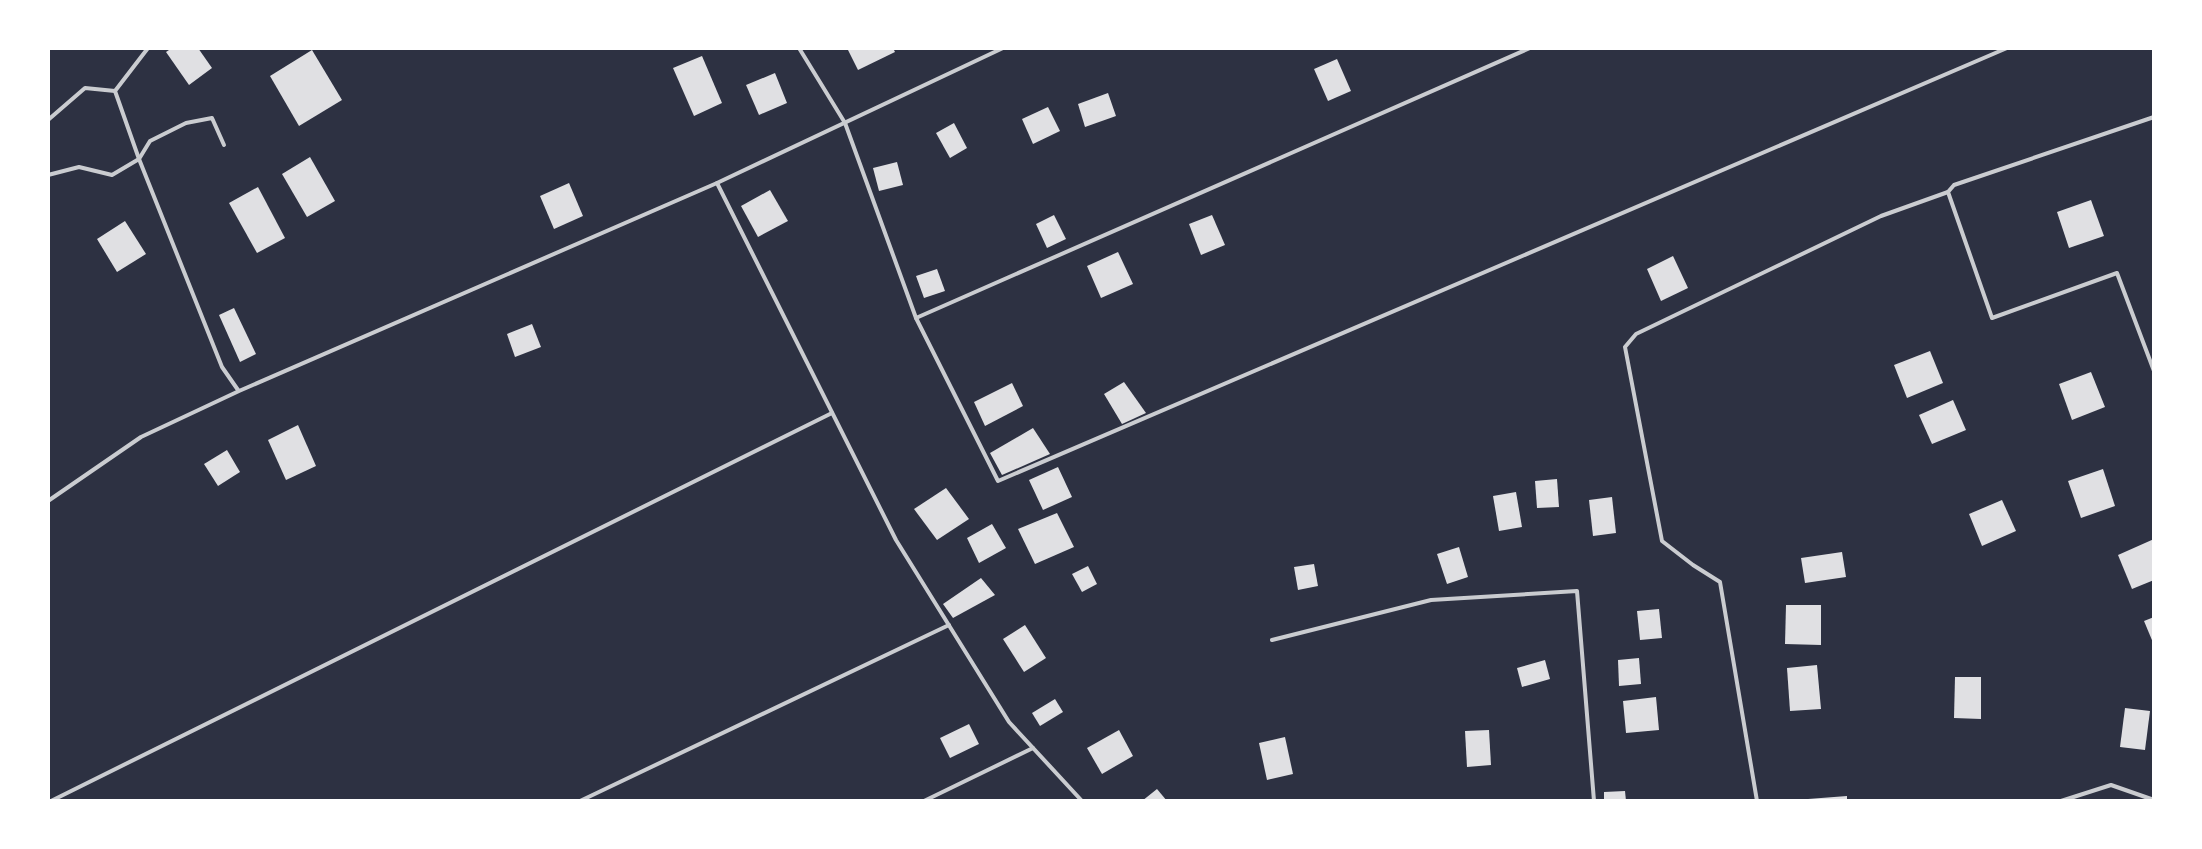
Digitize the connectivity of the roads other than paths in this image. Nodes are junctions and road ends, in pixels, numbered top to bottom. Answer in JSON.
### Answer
{"nodes":[{"id":1,"x":148,"y":48,"type":"edge"},
{"id":2,"x":799,"y":48,"type":"edge"},
{"id":3,"x":1003,"y":48,"type":"edge"},
{"id":4,"x":1530,"y":48,"type":"edge"},
{"id":5,"x":2007,"y":48,"type":"edge"},
{"id":6,"x":115,"y":91,"type":"junction"},
{"id":7,"x":2154,"y":117,"type":"edge"},
{"id":8,"x":48,"y":120,"type":"edge"},
{"id":9,"x":845,"y":123,"type":"junction"},
{"id":10,"x":224,"y":145,"type":"dead end"},
{"id":11,"x":139,"y":159,"type":"junction"},
{"id":12,"x":48,"y":175,"type":"edge"},
{"id":13,"x":717,"y":183,"type":"junction"},
{"id":14,"x":1948,"y":192,"type":"junction"},
{"id":15,"x":916,"y":318,"type":"junction"},
{"id":16,"x":2154,"y":371,"type":"edge"},
{"id":17,"x":239,"y":391,"type":"junction"},
{"id":18,"x":832,"y":413,"type":"junction"},
{"id":19,"x":48,"y":501,"type":"edge"},
{"id":20,"x":949,"y":625,"type":"junction"},
{"id":21,"x":1272,"y":640,"type":"dead end"},
{"id":22,"x":1033,"y":748,"type":"junction"},
{"id":23,"x":2154,"y":800,"type":"edge"},
{"id":24,"x":51,"y":801,"type":"edge"},
{"id":25,"x":580,"y":801,"type":"edge"},
{"id":26,"x":924,"y":801,"type":"edge"},
{"id":27,"x":1082,"y":801,"type":"edge"},
{"id":28,"x":1594,"y":801,"type":"edge"},
{"id":29,"x":1757,"y":801,"type":"edge"},
{"id":30,"x":2061,"y":801,"type":"edge"}],
"edges":[{"from":1,"to":6,"type":"lane"},
{"from":2,"to":9,"type":"lane"},
{"from":3,"to":9,"type":"lane"},
{"from":4,"to":15,"type":"lane"},
{"from":5,"to":15,"type":"lane"},
{"from":6,"to":8,"type":"lane"},
{"from":6,"to":11,"type":"lane"},
{"from":7,"to":14,"type":"lane"},
{"from":9,"to":13,"type":"lane"},
{"from":9,"to":15,"type":"lane"},
{"from":10,"to":11,"type":"lane"},
{"from":11,"to":12,"type":"lane"},
{"from":11,"to":17,"type":"lane"},
{"from":13,"to":17,"type":"lane"},
{"from":13,"to":18,"type":"lane"},
{"from":14,"to":16,"type":"lane"},
{"from":14,"to":29,"type":"lane"},
{"from":17,"to":19,"type":"lane"},
{"from":18,"to":20,"type":"lane"},
{"from":18,"to":24,"type":"lane"},
{"from":20,"to":22,"type":"lane"},
{"from":20,"to":25,"type":"lane"},
{"from":21,"to":28,"type":"lane"},
{"from":22,"to":26,"type":"lane"},
{"from":22,"to":27,"type":"lane"},
{"from":23,"to":30,"type":"lane"}]}
